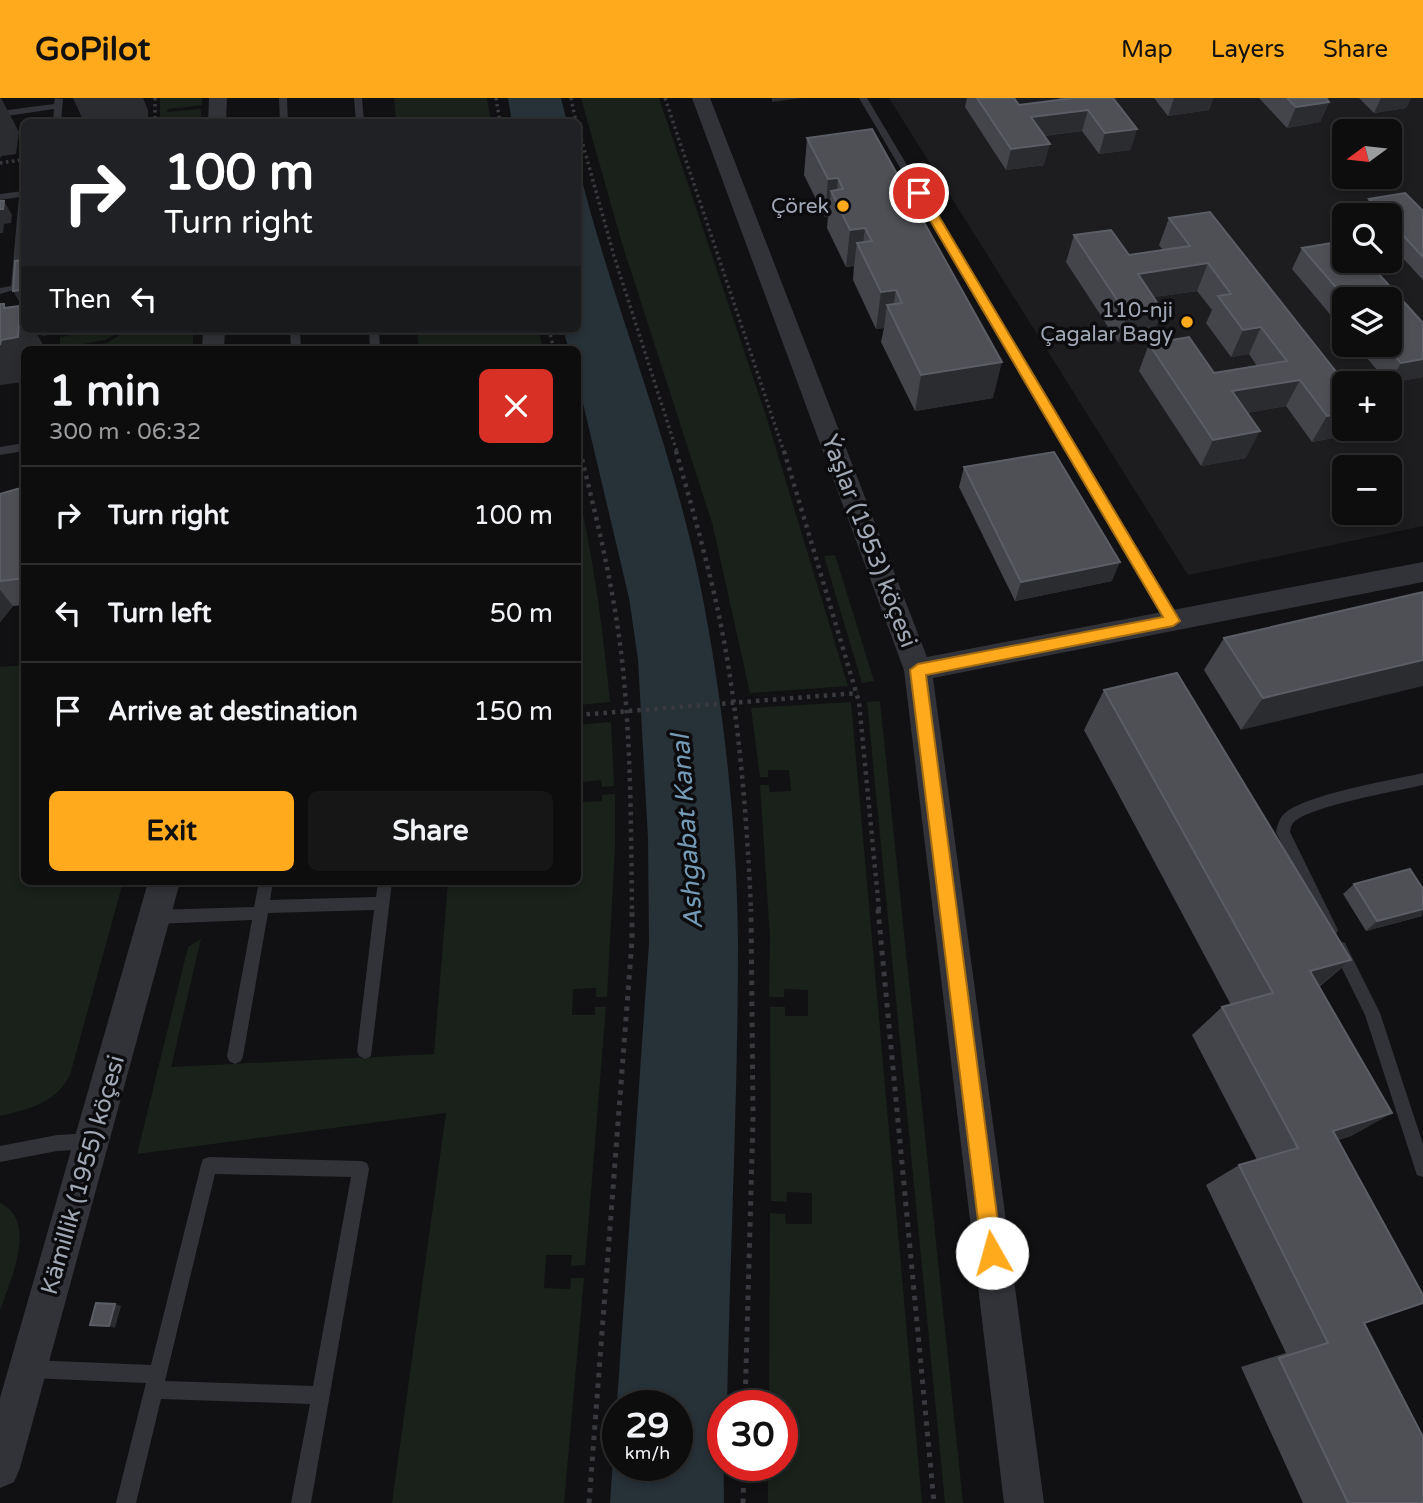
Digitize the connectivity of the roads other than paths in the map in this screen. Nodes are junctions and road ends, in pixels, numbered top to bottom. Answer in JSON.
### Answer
{"nodes":[{"id":1,"x":218,"y":98,"type":"edge"},
{"id":2,"x":283,"y":98,"type":"edge"},
{"id":3,"x":358,"y":98,"type":"edge"},
{"id":4,"x":701,"y":98,"type":"edge"},
{"id":5,"x":863,"y":98,"type":"edge"},
{"id":6,"x":59,"y":102,"type":"edge"},
{"id":7,"x":0,"y":114,"type":"edge"},
{"id":8,"x":217,"y":119,"type":"edge"},
{"id":9,"x":284,"y":119,"type":"edge"},
{"id":10,"x":360,"y":119,"type":"edge"},
{"id":11,"x":21,"y":194,"type":"edge"},
{"id":12,"x":0,"y":197,"type":"edge"},
{"id":13,"x":21,"y":229,"type":"edge"},
{"id":14,"x":0,"y":291,"type":"edge"},
{"id":15,"x":21,"y":448,"type":"edge"},
{"id":16,"x":0,"y":451,"type":"edge"},
{"id":17,"x":1423,"y":572,"type":"edge"},
{"id":18,"x":1173,"y":621,"type":"junction"},
{"id":19,"x":918,"y":670,"type":"junction"},
{"id":20,"x":1423,"y":779,"type":"edge"},
{"id":21,"x":163,"y":885,"type":"edge"},
{"id":22,"x":265,"y":885,"type":"edge"},
{"id":23,"x":385,"y":885,"type":"edge"},
{"id":24,"x":383,"y":903,"type":"junction"},
{"id":25,"x":261,"y":910,"type":"junction"},
{"id":26,"x":155,"y":917,"type":"junction"},
{"id":27,"x":365,"y":1051,"type":"dead end"},
{"id":28,"x":235,"y":1056,"type":"dead end"},
{"id":29,"x":93,"y":1141,"type":"junction"},
{"id":30,"x":0,"y":1154,"type":"edge"},
{"id":31,"x":1423,"y":1169,"type":"edge"},
{"id":32,"x":29,"y":1369,"type":"junction"},
{"id":33,"x":156,"y":1382,"type":"junction"},
{"id":34,"x":320,"y":1395,"type":"junction"},
{"id":35,"x":0,"y":1468,"type":"edge"},
{"id":36,"x":126,"y":1503,"type":"edge"},
{"id":37,"x":301,"y":1503,"type":"edge"},
{"id":38,"x":1024,"y":1503,"type":"edge"}],
"edges":[{"from":1,"to":8,"type":"street"},
{"from":2,"to":9,"type":"lane"},
{"from":3,"to":10,"type":"lane"},
{"from":4,"to":19,"type":"street","name":"Ýaşlar (1953) köçesi"},
{"from":5,"to":18,"type":"lane"},
{"from":6,"to":7,"type":"lane"},
{"from":11,"to":12,"type":"lane"},
{"from":13,"to":14,"type":"lane"},
{"from":15,"to":16,"type":"lane"},
{"from":17,"to":18,"type":"street"},
{"from":18,"to":19,"type":"street"},
{"from":19,"to":38,"type":"street","name":"Ýaşlar (1953) köçesi"},
{"from":20,"to":31,"type":"lane"},
{"from":21,"to":26,"type":"street","name":"Kämillik (1955) köçesi"},
{"from":22,"to":25,"type":"lane"},
{"from":23,"to":24,"type":"lane"},
{"from":24,"to":25,"type":"lane"},
{"from":24,"to":27,"type":"lane"},
{"from":25,"to":26,"type":"lane"},
{"from":25,"to":28,"type":"lane"},
{"from":26,"to":29,"type":"street","name":"Kämillik (1955) köçesi"},
{"from":29,"to":30,"type":"lane"},
{"from":29,"to":32,"type":"street","name":"Kämillik (1955) köçesi"},
{"from":32,"to":33,"type":"lane"},
{"from":32,"to":35,"type":"street","name":"Kämillik (1955) köçesi"},
{"from":33,"to":34,"type":"lane"},
{"from":33,"to":34,"type":"lane"},
{"from":33,"to":36,"type":"lane"},
{"from":34,"to":37,"type":"lane"}]}
